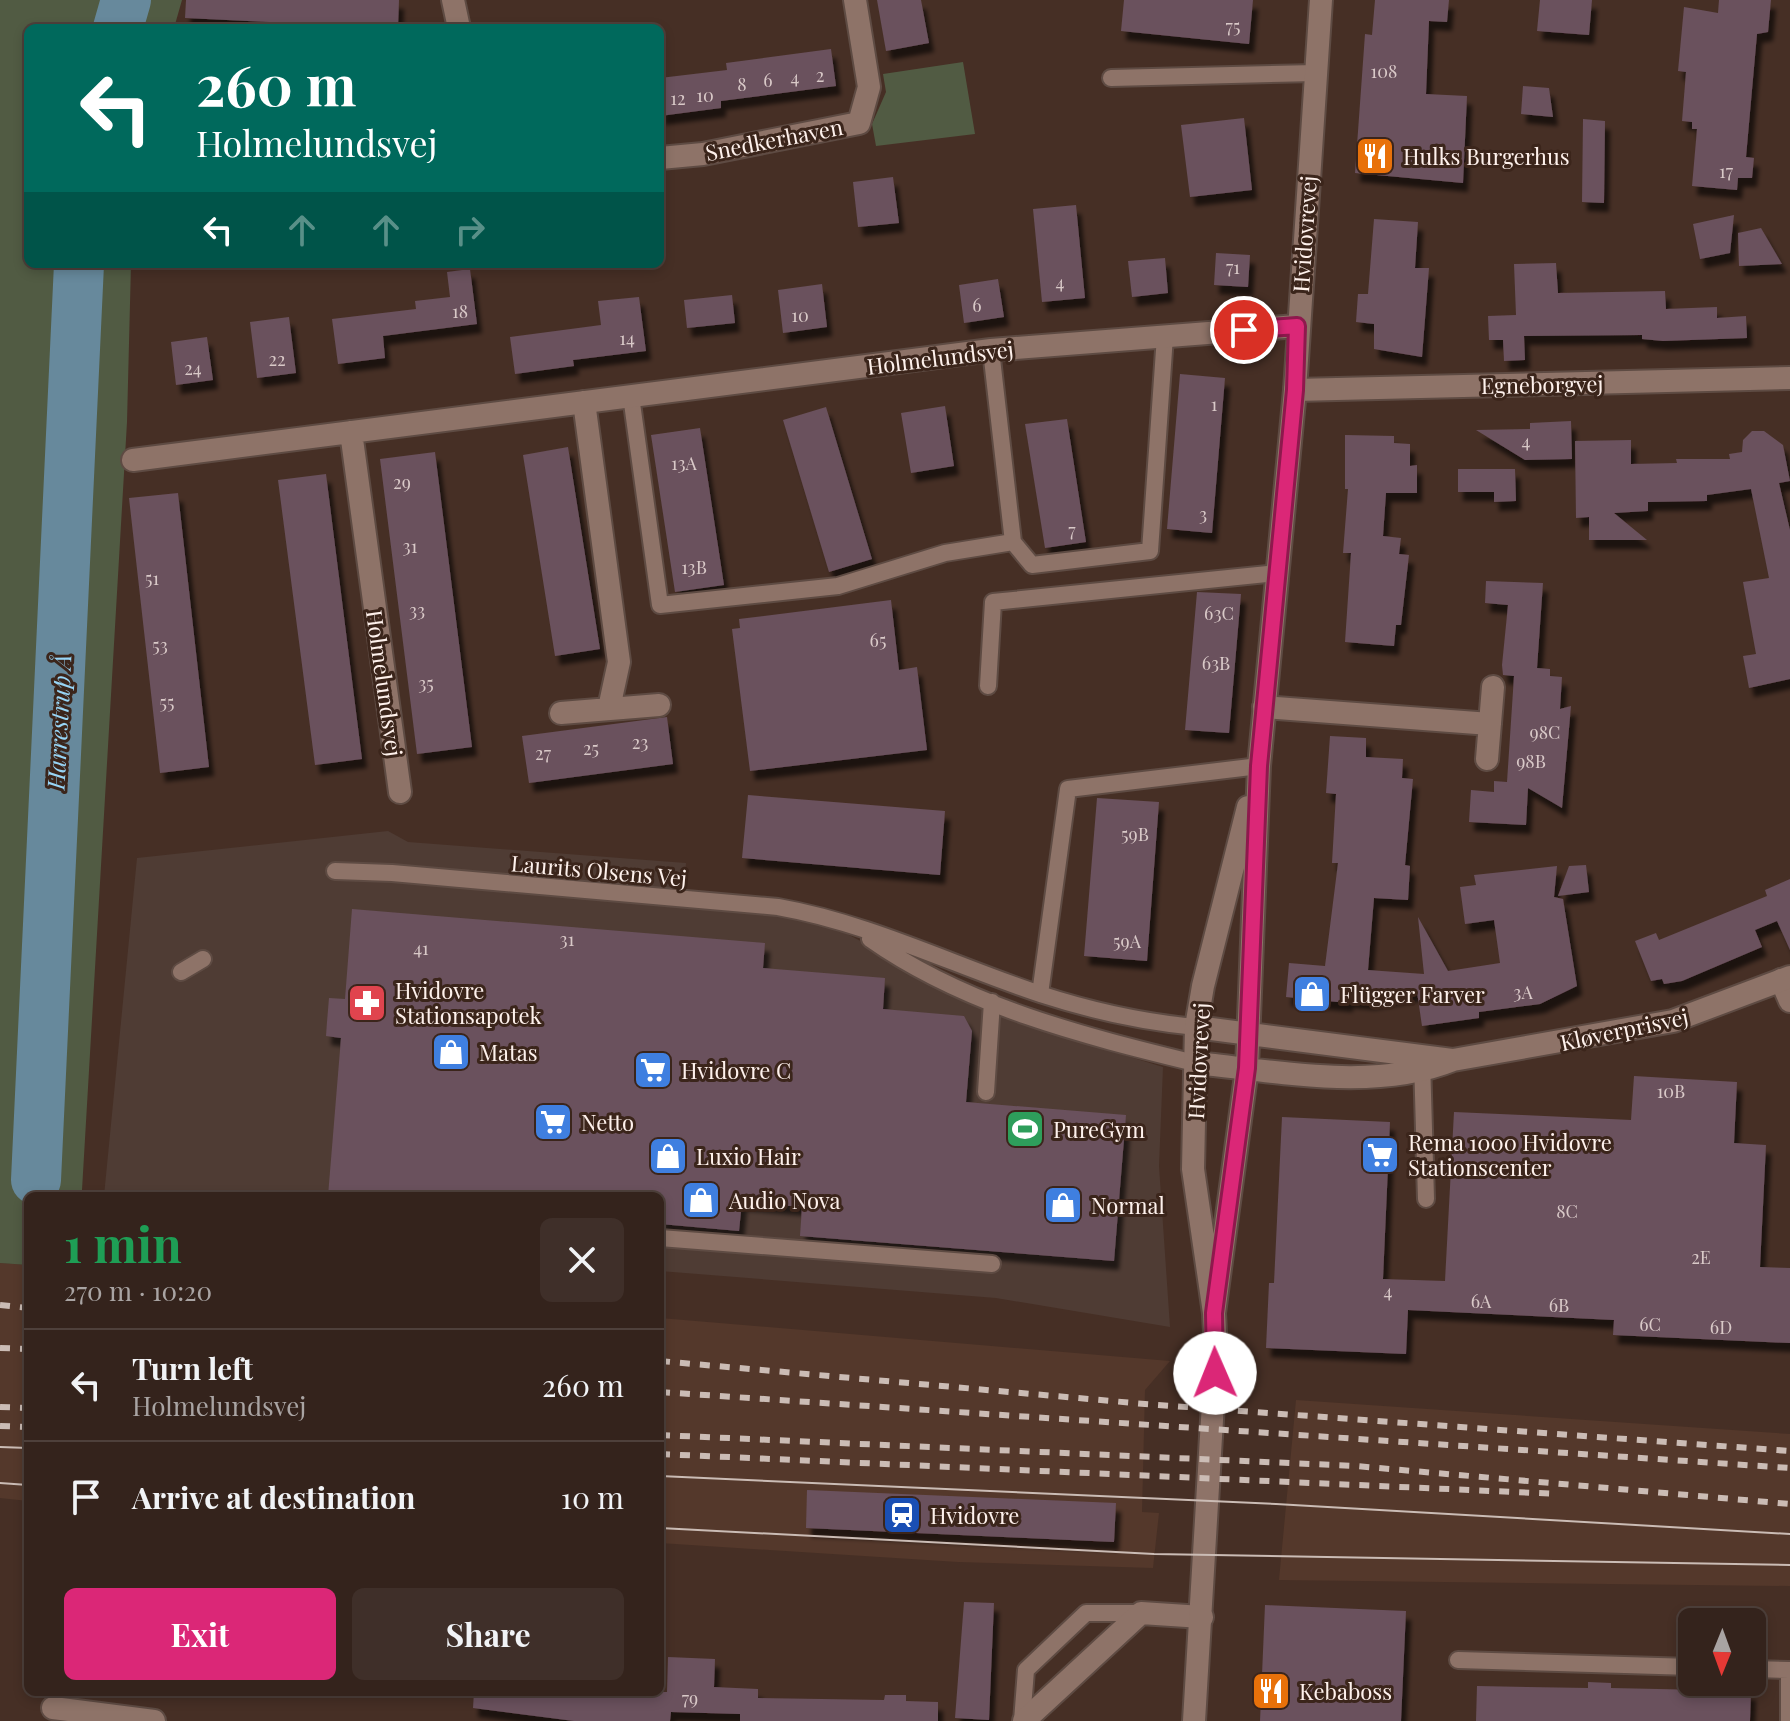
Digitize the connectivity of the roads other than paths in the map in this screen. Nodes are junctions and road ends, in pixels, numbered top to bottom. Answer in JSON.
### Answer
{"nodes":[{"id":1,"x":453,"y":0,"type":"edge"},
{"id":2,"x":855,"y":0,"type":"edge"},
{"id":3,"x":1321,"y":0,"type":"edge"},
{"id":4,"x":458,"y":24,"type":"edge"},
{"id":5,"x":1316,"y":73,"type":"junction"},
{"id":6,"x":1111,"y":78,"type":"dead end"},
{"id":7,"x":664,"y":158,"type":"edge"},
{"id":8,"x":1297,"y":326,"type":"junction"},
{"id":9,"x":1165,"y":336,"type":"junction"},
{"id":10,"x":991,"y":350,"type":"junction"},
{"id":11,"x":1790,"y":378,"type":"edge"},
{"id":12,"x":1295,"y":390,"type":"junction"},
{"id":13,"x":631,"y":396,"type":"junction"},
{"id":14,"x":584,"y":402,"type":"junction"},
{"id":15,"x":351,"y":432,"type":"junction"},
{"id":16,"x":133,"y":460,"type":"dead end"},
{"id":17,"x":1013,"y":542,"type":"junction"},
{"id":18,"x":1277,"y":573,"type":"junction"},
{"id":19,"x":988,"y":686,"type":"dead end"},
{"id":20,"x":1493,"y":687,"type":"dead end"},
{"id":21,"x":659,"y":705,"type":"dead end"},
{"id":22,"x":1264,"y":707,"type":"junction"},
{"id":23,"x":609,"y":708,"type":"junction"},
{"id":24,"x":561,"y":713,"type":"dead end"},
{"id":25,"x":1490,"y":724,"type":"junction"},
{"id":26,"x":1487,"y":759,"type":"dead end"},
{"id":27,"x":1259,"y":766,"type":"junction"},
{"id":28,"x":400,"y":792,"type":"dead end"},
{"id":29,"x":335,"y":871,"type":"dead end"},
{"id":30,"x":856,"y":929,"type":"junction"},
{"id":31,"x":203,"y":959,"type":"dead end"},
{"id":32,"x":181,"y":972,"type":"dead end"},
{"id":33,"x":1785,"y":978,"type":"edge"},
{"id":34,"x":1040,"y":994,"type":"junction"},
{"id":35,"x":1790,"y":1001,"type":"edge"},
{"id":36,"x":992,"y":1002,"type":"junction"},
{"id":37,"x":1196,"y":1027,"type":"junction"},
{"id":38,"x":1249,"y":1034,"type":"junction"},
{"id":39,"x":1195,"y":1063,"type":"junction"},
{"id":40,"x":1422,"y":1063,"type":"junction"},
{"id":41,"x":1247,"y":1068,"type":"junction"},
{"id":42,"x":986,"y":1092,"type":"dead end"},
{"id":43,"x":1426,"y":1199,"type":"dead end"},
{"id":44,"x":664,"y":1238,"type":"edge"},
{"id":45,"x":992,"y":1264,"type":"dead end"},
{"id":46,"x":1214,"y":1313,"type":"junction"},
{"id":47,"x":1141,"y":1613,"type":"junction"},
{"id":48,"x":1202,"y":1617,"type":"junction"},
{"id":49,"x":1458,"y":1660,"type":"dead end"},
{"id":50,"x":1678,"y":1667,"type":"edge"},
{"id":51,"x":1766,"y":1669,"type":"edge"},
{"id":52,"x":53,"y":1708,"type":"dead end"},
{"id":53,"x":154,"y":1721,"type":"edge"},
{"id":54,"x":1023,"y":1721,"type":"edge"},
{"id":55,"x":1194,"y":1721,"type":"edge"},
{"id":56,"x":1789,"y":1721,"type":"edge"}],
"edges":[{"from":1,"to":4,"type":"street"},
{"from":2,"to":7,"type":"street","name":"Snedkerhaven"},
{"from":3,"to":5,"type":"street","name":"Hvidovrevej"},
{"from":5,"to":6,"type":"lane"},
{"from":5,"to":8,"type":"street","name":"Hvidovrevej"},
{"from":8,"to":9,"type":"street","name":"Holmelundsvej"},
{"from":8,"to":12,"type":"street","name":"Hvidovrevej"},
{"from":9,"to":10,"type":"street","name":"Holmelundsvej"},
{"from":9,"to":17,"type":"lane"},
{"from":10,"to":13,"type":"street","name":"Holmelundsvej"},
{"from":10,"to":17,"type":"lane"},
{"from":11,"to":12,"type":"street","name":"Egneborgvej"},
{"from":12,"to":18,"type":"street","name":"Hvidovrevej"},
{"from":13,"to":14,"type":"street","name":"Holmelundsvej"},
{"from":13,"to":17,"type":"lane"},
{"from":14,"to":15,"type":"street","name":"Holmelundsvej"},
{"from":14,"to":23,"type":"street"},
{"from":15,"to":16,"type":"street","name":"Holmelundsvej"},
{"from":15,"to":28,"type":"street","name":"Holmelundsvej"},
{"from":18,"to":19,"type":"lane"},
{"from":18,"to":22,"type":"street","name":"Hvidovrevej"},
{"from":20,"to":25,"type":"street"},
{"from":21,"to":23,"type":"street"},
{"from":22,"to":25,"type":"street"},
{"from":22,"to":27,"type":"street","name":"Hvidovrevej"},
{"from":23,"to":24,"type":"street"},
{"from":25,"to":26,"type":"street"},
{"from":27,"to":34,"type":"lane"},
{"from":27,"to":37,"type":"street","name":"Hvidovrevej"},
{"from":27,"to":38,"type":"street","name":"Hvidovrevej"},
{"from":29,"to":30,"type":"lane","name":"Laurits Olsens Vej"},
{"from":30,"to":34,"type":"lane","name":"Laurits Olsens Vej"},
{"from":30,"to":36,"type":"lane","name":"Laurits Olsens Vej"},
{"from":31,"to":32,"type":"lane"},
{"from":33,"to":35,"type":"street"},
{"from":33,"to":40,"type":"street","name":"Kløverprisvej"},
{"from":34,"to":37,"type":"lane","name":"Laurits Olsens Vej"},
{"from":36,"to":39,"type":"lane","name":"Laurits Olsens Vej"},
{"from":36,"to":42,"type":"lane"},
{"from":37,"to":38,"type":"street","name":"Kløverprisvej"},
{"from":37,"to":39,"type":"street","name":"Hvidovrevej"},
{"from":38,"to":40,"type":"street","name":"Kløverprisvej"},
{"from":38,"to":41,"type":"street","name":"Hvidovrevej"},
{"from":39,"to":41,"type":"street","name":"Kløverprisvej"},
{"from":39,"to":46,"type":"street","name":"Hvidovrevej"},
{"from":40,"to":41,"type":"street","name":"Kløverprisvej"},
{"from":40,"to":43,"type":"lane"},
{"from":41,"to":46,"type":"street","name":"Hvidovrevej"},
{"from":44,"to":45,"type":"lane"},
{"from":46,"to":48,"type":"street","name":"Hvidovrevej"},
{"from":47,"to":48,"type":"street"},
{"from":47,"to":54,"type":"street"},
{"from":47,"to":54,"type":"lane"},
{"from":48,"to":55,"type":"street","name":"Hvidovrevej"},
{"from":49,"to":50,"type":"lane"},
{"from":51,"to":56,"type":"lane"},
{"from":52,"to":53,"type":"street"}]}
